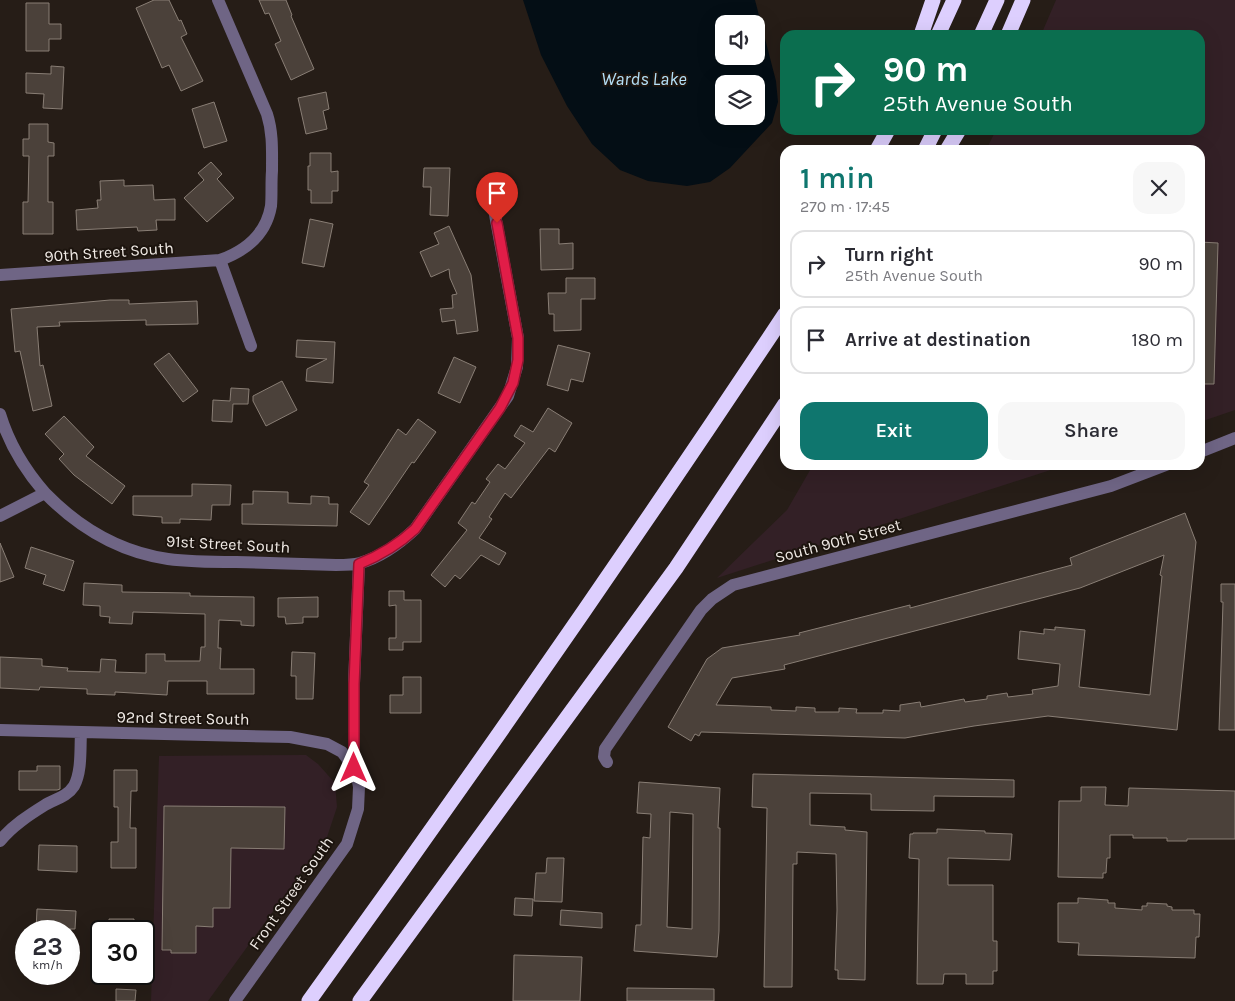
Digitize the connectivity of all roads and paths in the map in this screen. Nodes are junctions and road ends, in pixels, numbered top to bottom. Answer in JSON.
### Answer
{"nodes":[{"id":1,"x":218,"y":0,"type":"edge"},
{"id":2,"x":933,"y":0,"type":"edge"},
{"id":3,"x":954,"y":0,"type":"edge"},
{"id":4,"x":997,"y":0,"type":"edge"},
{"id":5,"x":1022,"y":0,"type":"edge"},
{"id":6,"x":923,"y":30,"type":"edge"},
{"id":7,"x":940,"y":30,"type":"edge"},
{"id":8,"x":983,"y":30,"type":"edge"},
{"id":9,"x":1010,"y":30,"type":"edge"},
{"id":10,"x":493,"y":204,"type":"dead end"},
{"id":11,"x":220,"y":260,"type":"junction"},
{"id":12,"x":0,"y":275,"type":"edge"},
{"id":13,"x":780,"y":321,"type":"edge"},
{"id":14,"x":251,"y":346,"type":"dead end"},
{"id":15,"x":780,"y":412,"type":"edge"},
{"id":16,"x":0,"y":414,"type":"edge"},
{"id":17,"x":1235,"y":438,"type":"edge"},
{"id":18,"x":1205,"y":450,"type":"edge"},
{"id":19,"x":1153,"y":470,"type":"edge"},
{"id":20,"x":45,"y":494,"type":"junction"},
{"id":21,"x":0,"y":516,"type":"edge"},
{"id":22,"x":359,"y":564,"type":"junction"},
{"id":23,"x":0,"y":730,"type":"edge"},
{"id":24,"x":81,"y":733,"type":"junction"},
{"id":25,"x":607,"y":762,"type":"dead end"},
{"id":26,"x":354,"y":768,"type":"junction"},
{"id":27,"x":0,"y":841,"type":"edge"},
{"id":28,"x":235,"y":1001,"type":"edge"},
{"id":29,"x":310,"y":1001,"type":"edge"},
{"id":30,"x":360,"y":1001,"type":"edge"}],
"edges":[{"from":1,"to":11,"type":"street"},
{"from":2,"to":6,"type":"highway"},
{"from":3,"to":7,"type":"highway"},
{"from":4,"to":8,"type":"highway"},
{"from":5,"to":9,"type":"highway"},
{"from":10,"to":22,"type":"street"},
{"from":11,"to":12,"type":"street","name":"90th Street South"},
{"from":11,"to":14,"type":"street"},
{"from":13,"to":29,"type":"highway"},
{"from":15,"to":30,"type":"highway"},
{"from":16,"to":20,"type":"street","name":"91st Street South"},
{"from":17,"to":18,"type":"street"},
{"from":19,"to":25,"type":"street","name":"South 90th Street"},
{"from":20,"to":21,"type":"street"},
{"from":20,"to":22,"type":"street","name":"91st Street South"},
{"from":22,"to":26,"type":"street","name":"Front Street South"},
{"from":23,"to":24,"type":"street","name":"92nd Street South"},
{"from":24,"to":26,"type":"street","name":"92nd Street South"},
{"from":24,"to":27,"type":"street"},
{"from":26,"to":28,"type":"street","name":"Front Street South"}]}
